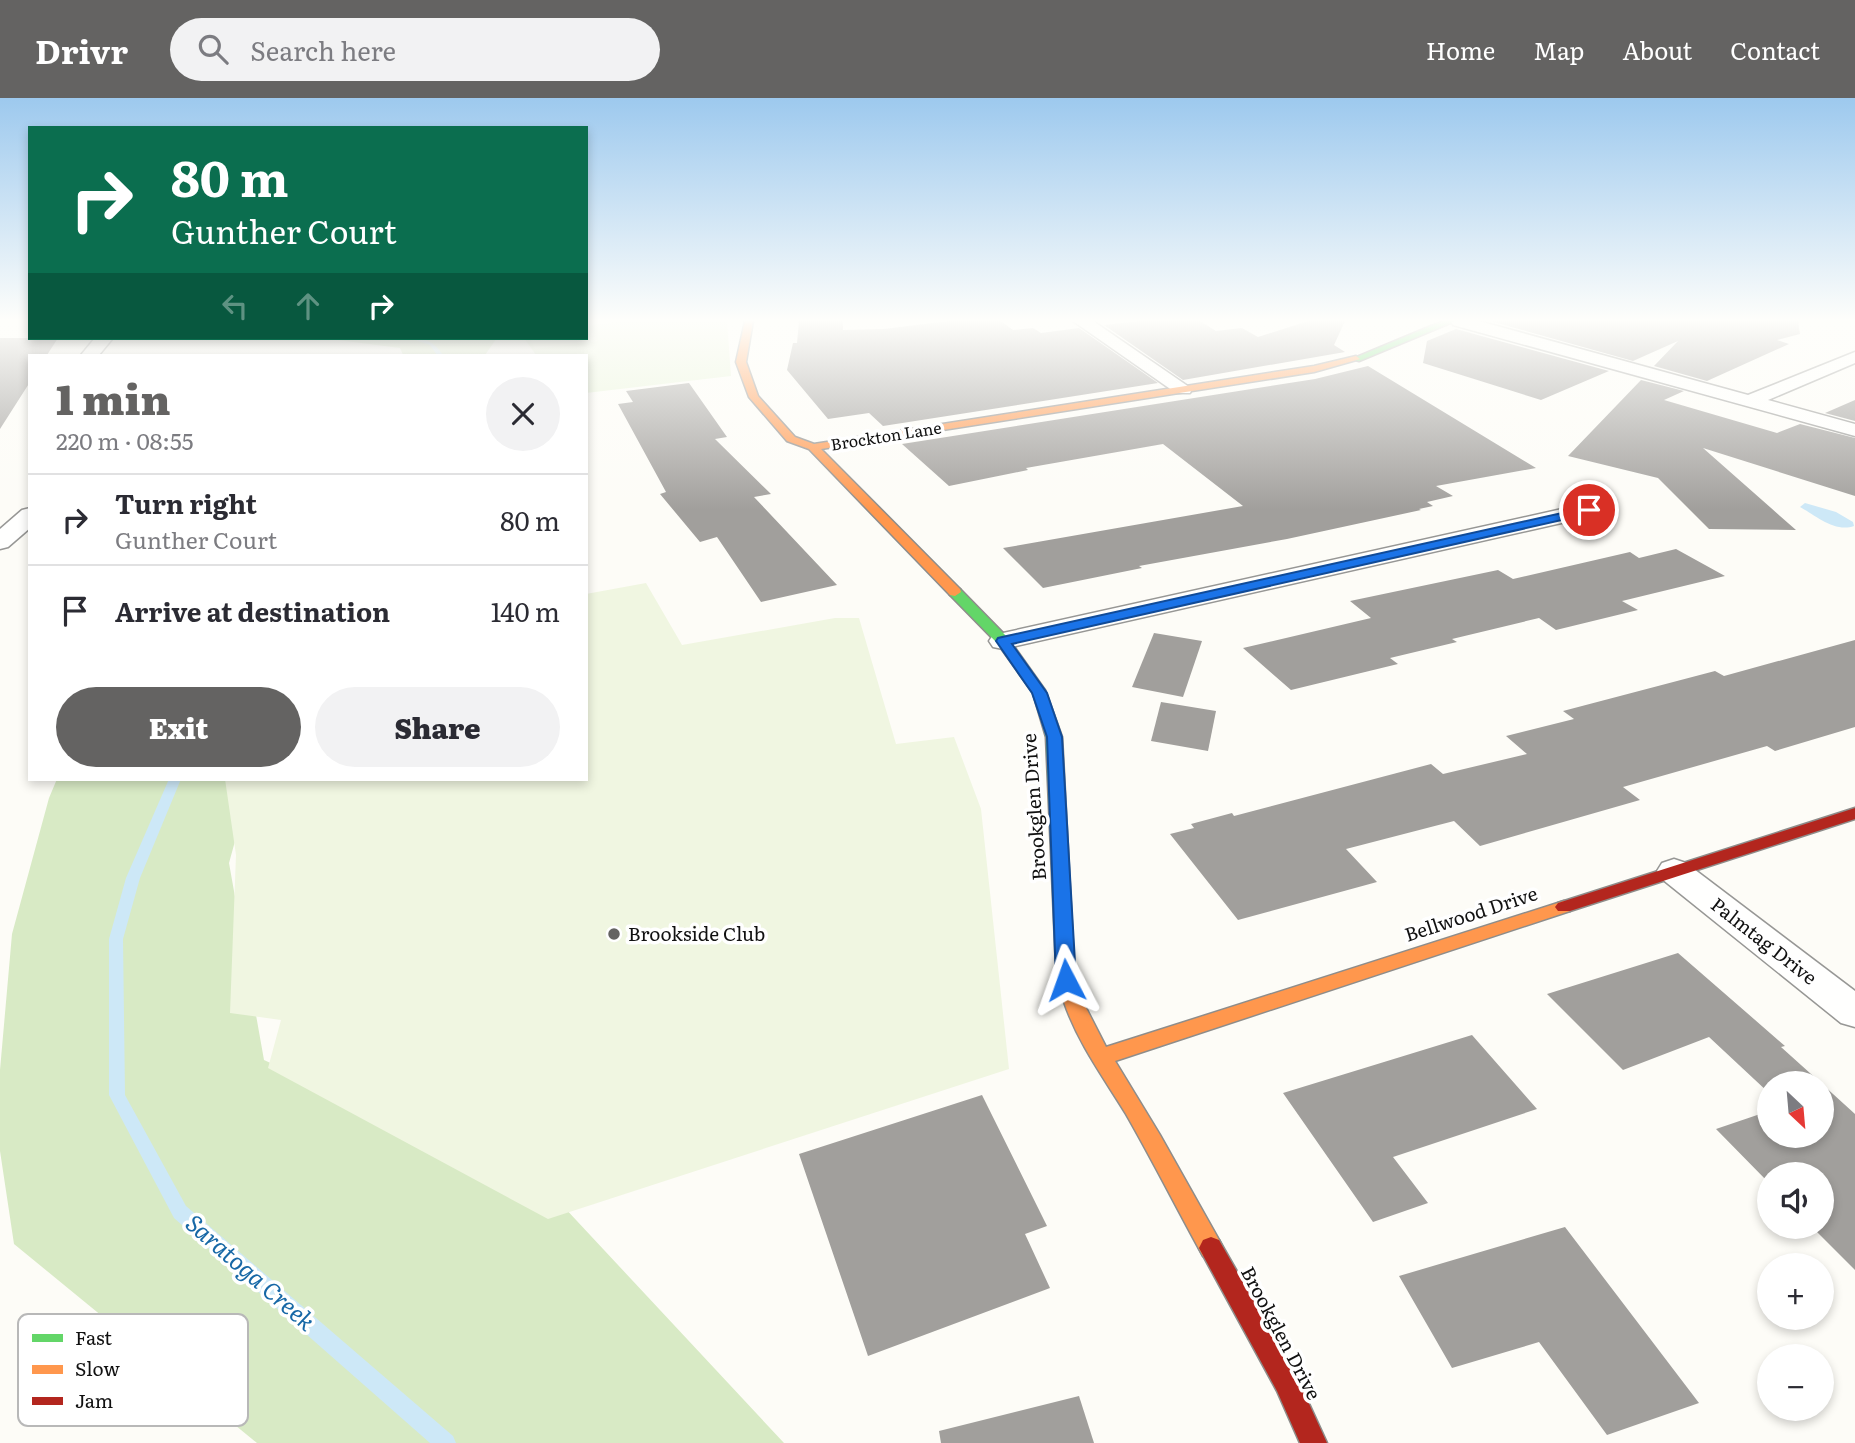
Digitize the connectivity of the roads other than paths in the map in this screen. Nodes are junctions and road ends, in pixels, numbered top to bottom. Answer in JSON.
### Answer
{"nodes":[{"id":1,"x":749,"y":384,"type":"edge"},
{"id":2,"x":1176,"y":384,"type":"edge"},
{"id":3,"x":1218,"y":384,"type":"edge"},
{"id":4,"x":1687,"y":384,"type":"edge"},
{"id":5,"x":1791,"y":384,"type":"edge"},
{"id":6,"x":1184,"y":389,"type":"junction"},
{"id":7,"x":1749,"y":401,"type":"junction"},
{"id":8,"x":1855,"y":430,"type":"edge"},
{"id":9,"x":813,"y":447,"type":"junction"},
{"id":10,"x":1589,"y":510,"type":"dead end"},
{"id":11,"x":28,"y":517,"type":"edge"},
{"id":12,"x":0,"y":542,"type":"edge"},
{"id":13,"x":1003,"y":641,"type":"junction"},
{"id":14,"x":1855,"y":813,"type":"edge"},
{"id":15,"x":1674,"y":871,"type":"junction"},
{"id":16,"x":1855,"y":1012,"type":"edge"},
{"id":17,"x":1101,"y":1057,"type":"junction"},
{"id":18,"x":1314,"y":1443,"type":"edge"}],
"edges":[{"from":1,"to":9,"type":"street","name":"Brookglen Drive"},
{"from":2,"to":6,"type":"street"},
{"from":3,"to":6,"type":"street","name":"Brockton Lane"},
{"from":4,"to":7,"type":"street"},
{"from":5,"to":7,"type":"street"},
{"from":6,"to":9,"type":"street","name":"Brockton Lane"},
{"from":7,"to":8,"type":"street"},
{"from":9,"to":13,"type":"street","name":"Brookglen Drive"},
{"from":10,"to":13,"type":"street"},
{"from":11,"to":12,"type":"street"},
{"from":13,"to":17,"type":"street","name":"Brookglen Drive"},
{"from":14,"to":15,"type":"street","name":"Bellwood Drive"},
{"from":15,"to":16,"type":"street","name":"Palmtag Drive"},
{"from":15,"to":17,"type":"street","name":"Bellwood Drive"},
{"from":17,"to":18,"type":"street","name":"Brookglen Drive"}]}
